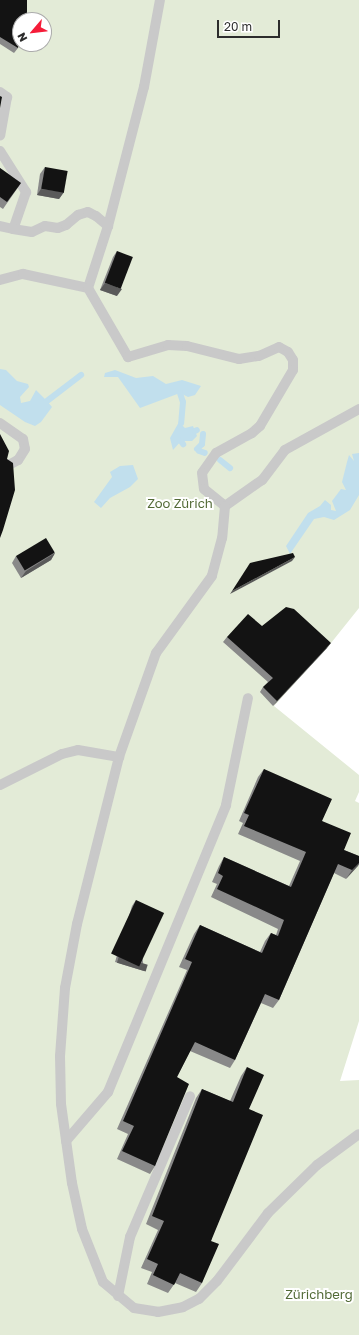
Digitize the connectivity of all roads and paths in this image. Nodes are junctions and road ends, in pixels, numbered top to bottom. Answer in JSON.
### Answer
{"nodes":[{"id":1,"x":160,"y":0,"type":"edge"},
{"id":2,"x":0,"y":92,"type":"edge"},
{"id":3,"x":0,"y":135,"type":"edge"},
{"id":4,"x":0,"y":151,"type":"edge"},
{"id":5,"x":0,"y":226,"type":"edge"},
{"id":6,"x":108,"y":226,"type":"junction"},
{"id":7,"x":14,"y":228,"type":"junction"},
{"id":8,"x":0,"y":280,"type":"edge"},
{"id":9,"x":88,"y":288,"type":"junction"},
{"id":10,"x":359,"y":409,"type":"edge"},
{"id":11,"x":0,"y":423,"type":"edge"},
{"id":12,"x":5,"y":467,"type":"edge"},
{"id":13,"x":225,"y":506,"type":"junction"},
{"id":14,"x":248,"y":698,"type":"dead end"},
{"id":15,"x":119,"y":757,"type":"junction"},
{"id":16,"x":0,"y":785,"type":"edge"},
{"id":17,"x":190,"y":1096,"type":"edge"},
{"id":18,"x":359,"y":1134,"type":"edge"},
{"id":19,"x":66,"y":1141,"type":"junction"},
{"id":20,"x":118,"y":1296,"type":"junction"}],
"edges":[{"from":1,"to":6,"type":"lane"},
{"from":2,"to":3,"type":"lane"},
{"from":4,"to":7,"type":"lane"},
{"from":5,"to":7,"type":"lane"},
{"from":6,"to":7,"type":"lane"},
{"from":6,"to":9,"type":"lane"},
{"from":8,"to":9,"type":"lane"},
{"from":9,"to":13,"type":"lane"},
{"from":10,"to":13,"type":"lane"},
{"from":11,"to":12,"type":"lane"},
{"from":13,"to":15,"type":"lane"},
{"from":14,"to":19,"type":"lane"},
{"from":15,"to":16,"type":"lane"},
{"from":15,"to":19,"type":"lane"},
{"from":17,"to":20,"type":"lane"},
{"from":18,"to":20,"type":"lane"},
{"from":19,"to":20,"type":"lane"}]}
